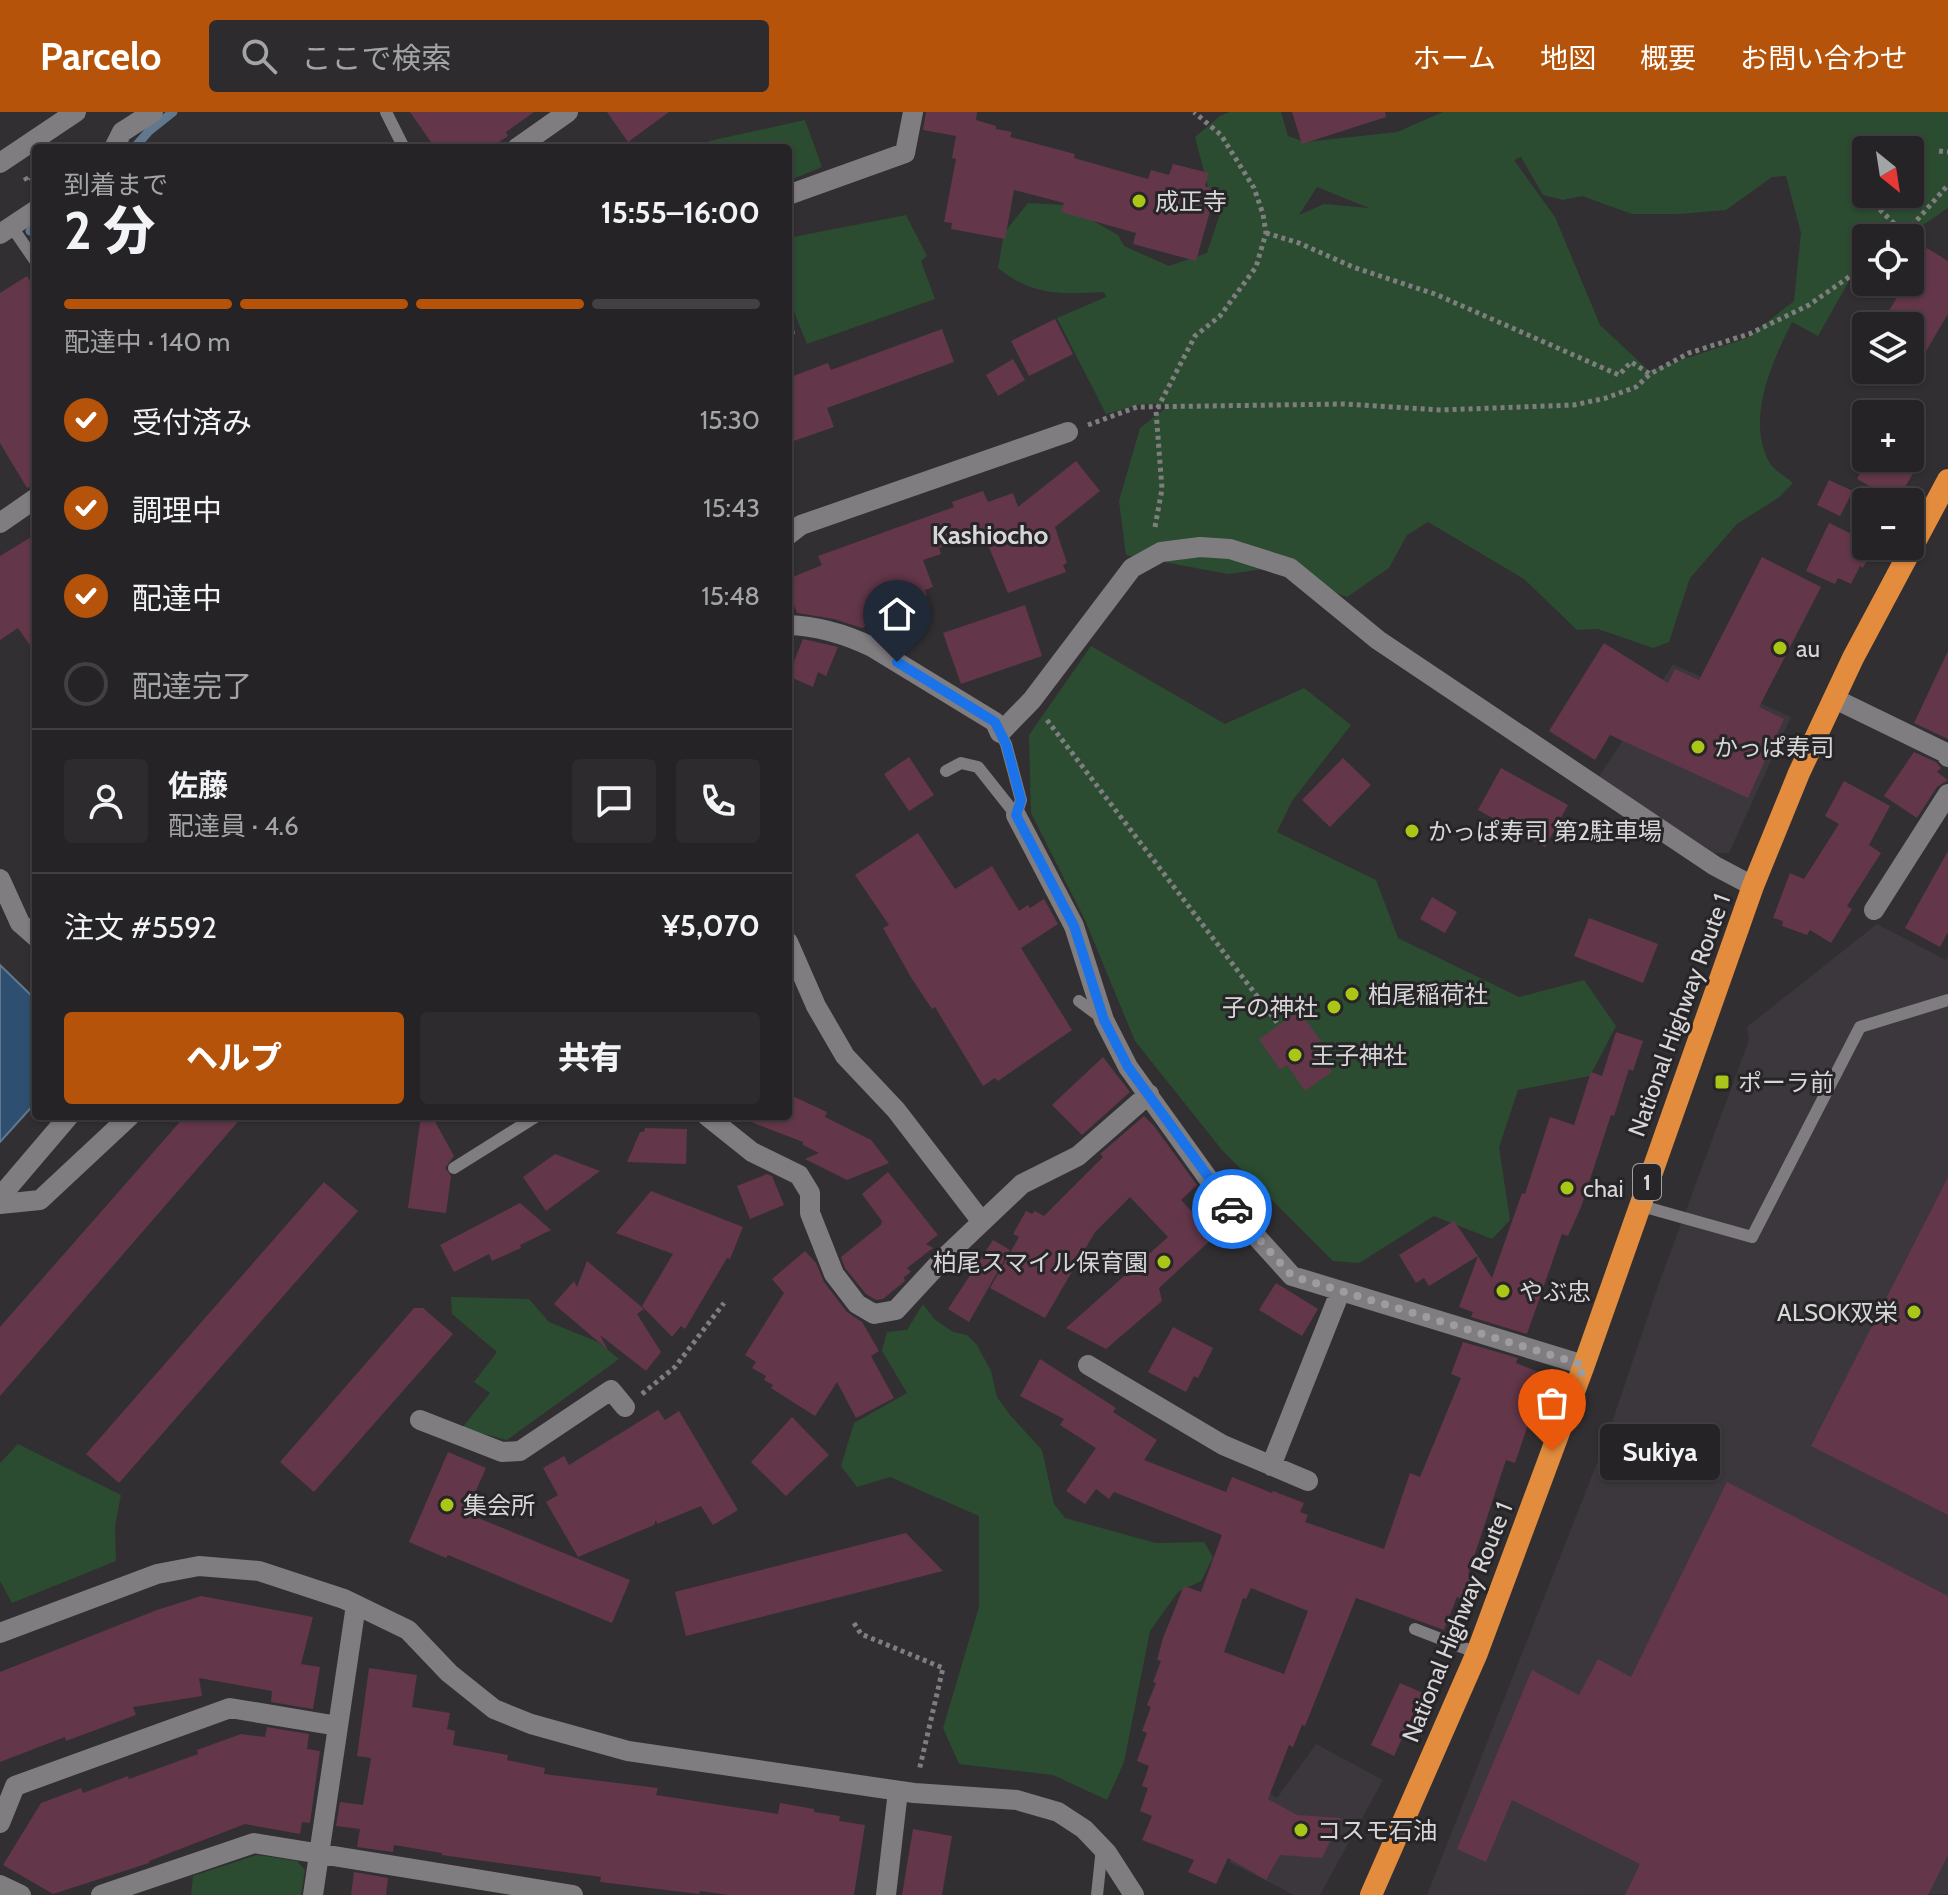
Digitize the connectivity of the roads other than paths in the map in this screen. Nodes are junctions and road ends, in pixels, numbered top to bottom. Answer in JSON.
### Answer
{"nodes":[{"id":1,"x":76,"y":112,"type":"edge"},
{"id":2,"x":153,"y":112,"type":"edge"},
{"id":3,"x":386,"y":112,"type":"edge"},
{"id":4,"x":530,"y":112,"type":"edge"},
{"id":5,"x":568,"y":112,"type":"edge"},
{"id":6,"x":913,"y":112,"type":"edge"},
{"id":7,"x":541,"y":130,"type":"junction"},
{"id":8,"x":116,"y":144,"type":"edge"},
{"id":9,"x":402,"y":144,"type":"edge"},
{"id":10,"x":522,"y":144,"type":"edge"},
{"id":11,"x":0,"y":163,"type":"edge"},
{"id":12,"x":792,"y":194,"type":"edge"},
{"id":13,"x":32,"y":213,"type":"edge"},
{"id":14,"x":6,"y":230,"type":"edge"},
{"id":15,"x":32,"y":258,"type":"edge"},
{"id":16,"x":1068,"y":432,"type":"road end"},
{"id":17,"x":1948,"y":480,"type":"edge"},
{"id":18,"x":32,"y":501,"type":"edge"},
{"id":19,"x":0,"y":523,"type":"edge"},
{"id":20,"x":792,"y":532,"type":"edge"},
{"id":21,"x":792,"y":625,"type":"edge"},
{"id":22,"x":1835,"y":699,"type":"junction"},
{"id":23,"x":1000,"y":733,"type":"junction"},
{"id":24,"x":1948,"y":757,"type":"edge"},
{"id":25,"x":946,"y":771,"type":"dead end"},
{"id":26,"x":1948,"y":794,"type":"edge"},
{"id":27,"x":1016,"y":815,"type":"junction"},
{"id":28,"x":0,"y":879,"type":"edge"},
{"id":29,"x":1753,"y":886,"type":"junction"},
{"id":30,"x":1874,"y":910,"type":"dead end"},
{"id":31,"x":32,"y":934,"type":"edge"},
{"id":32,"x":792,"y":951,"type":"edge"},
{"id":33,"x":1948,"y":1000,"type":"edge"},
{"id":34,"x":1079,"y":1001,"type":"dead end"},
{"id":35,"x":1104,"y":1020,"type":"junction"},
{"id":36,"x":1149,"y":1094,"type":"junction"},
{"id":37,"x":66,"y":1120,"type":"edge"},
{"id":38,"x":126,"y":1120,"type":"edge"},
{"id":39,"x":531,"y":1120,"type":"edge"},
{"id":40,"x":712,"y":1120,"type":"edge"},
{"id":41,"x":454,"y":1168,"type":"dead end"},
{"id":42,"x":0,"y":1197,"type":"edge"},
{"id":43,"x":0,"y":1204,"type":"edge"},
{"id":44,"x":1638,"y":1205,"type":"junction"},
{"id":45,"x":982,"y":1222,"type":"junction"},
{"id":46,"x":1340,"y":1292,"type":"junction"},
{"id":47,"x":1088,"y":1365,"type":"dead end"},
{"id":48,"x":1584,"y":1365,"type":"junction"},
{"id":49,"x":625,"y":1407,"type":"road end"},
{"id":50,"x":420,"y":1420,"type":"dead end"},
{"id":51,"x":1271,"y":1466,"type":"junction"},
{"id":52,"x":1308,"y":1481,"type":"dead end"},
{"id":53,"x":356,"y":1605,"type":"junction"},
{"id":54,"x":2,"y":1629,"type":"edge"},
{"id":55,"x":1415,"y":1629,"type":"dead end"},
{"id":56,"x":1477,"y":1653,"type":"junction"},
{"id":57,"x":338,"y":1726,"type":"junction"},
{"id":58,"x":898,"y":1791,"type":"junction"},
{"id":59,"x":0,"y":1823,"type":"edge"},
{"id":60,"x":1102,"y":1848,"type":"junction"},
{"id":61,"x":319,"y":1853,"type":"junction"},
{"id":62,"x":0,"y":1885,"type":"edge"},
{"id":63,"x":21,"y":1895,"type":"edge"},
{"id":64,"x":101,"y":1895,"type":"edge"},
{"id":65,"x":313,"y":1895,"type":"edge"},
{"id":66,"x":573,"y":1895,"type":"edge"},
{"id":67,"x":886,"y":1895,"type":"edge"},
{"id":68,"x":1097,"y":1895,"type":"edge"},
{"id":69,"x":1134,"y":1895,"type":"edge"},
{"id":70,"x":1371,"y":1895,"type":"edge"}],
"edges":[{"from":1,"to":11,"type":"street"},
{"from":2,"to":8,"type":"street"},
{"from":3,"to":9,"type":"lane"},
{"from":4,"to":7,"type":"street"},
{"from":5,"to":7,"type":"street"},
{"from":6,"to":12,"type":"street"},
{"from":7,"to":10,"type":"street"},
{"from":13,"to":14,"type":"street"},
{"from":14,"to":15,"type":"lane"},
{"from":16,"to":20,"type":"street"},
{"from":17,"to":22,"type":"highway","name":"National Highway Route 1","number":"1"},
{"from":18,"to":19,"type":"street"},
{"from":21,"to":23,"type":"street"},
{"from":22,"to":24,"type":"street"},
{"from":22,"to":29,"type":"highway","name":"National Highway Route 1","number":"1"},
{"from":23,"to":27,"type":"lane"},
{"from":23,"to":29,"type":"street"},
{"from":25,"to":27,"type":"lane"},
{"from":26,"to":30,"type":"street"},
{"from":27,"to":35,"type":"street"},
{"from":28,"to":31,"type":"street"},
{"from":29,"to":44,"type":"highway","name":"National Highway Route 1","number":"1"},
{"from":32,"to":45,"type":"street"},
{"from":33,"to":44,"type":"lane"},
{"from":34,"to":35,"type":"lane"},
{"from":35,"to":36,"type":"street"},
{"from":36,"to":45,"type":"street"},
{"from":36,"to":46,"type":"street"},
{"from":37,"to":42,"type":"street"},
{"from":38,"to":43,"type":"street"},
{"from":39,"to":41,"type":"lane"},
{"from":40,"to":45,"type":"street"},
{"from":44,"to":48,"type":"highway","name":"National Highway Route 1","number":"1"},
{"from":46,"to":48,"type":"street"},
{"from":46,"to":51,"type":"street"},
{"from":47,"to":51,"type":"street"},
{"from":48,"to":56,"type":"highway","name":"National Highway Route 1","number":"1"},
{"from":49,"to":50,"type":"street"},
{"from":51,"to":52,"type":"street"},
{"from":53,"to":54,"type":"street"},
{"from":53,"to":57,"type":"street"},
{"from":53,"to":58,"type":"street"},
{"from":55,"to":56,"type":"lane"},
{"from":56,"to":70,"type":"highway","name":"National Highway Route 1","number":"1"},
{"from":57,"to":59,"type":"street"},
{"from":57,"to":61,"type":"street"},
{"from":58,"to":60,"type":"street"},
{"from":58,"to":67,"type":"street"},
{"from":60,"to":68,"type":"lane"},
{"from":60,"to":69,"type":"street"},
{"from":61,"to":64,"type":"street"},
{"from":61,"to":65,"type":"street"},
{"from":61,"to":66,"type":"street"},
{"from":62,"to":63,"type":"street"}]}
